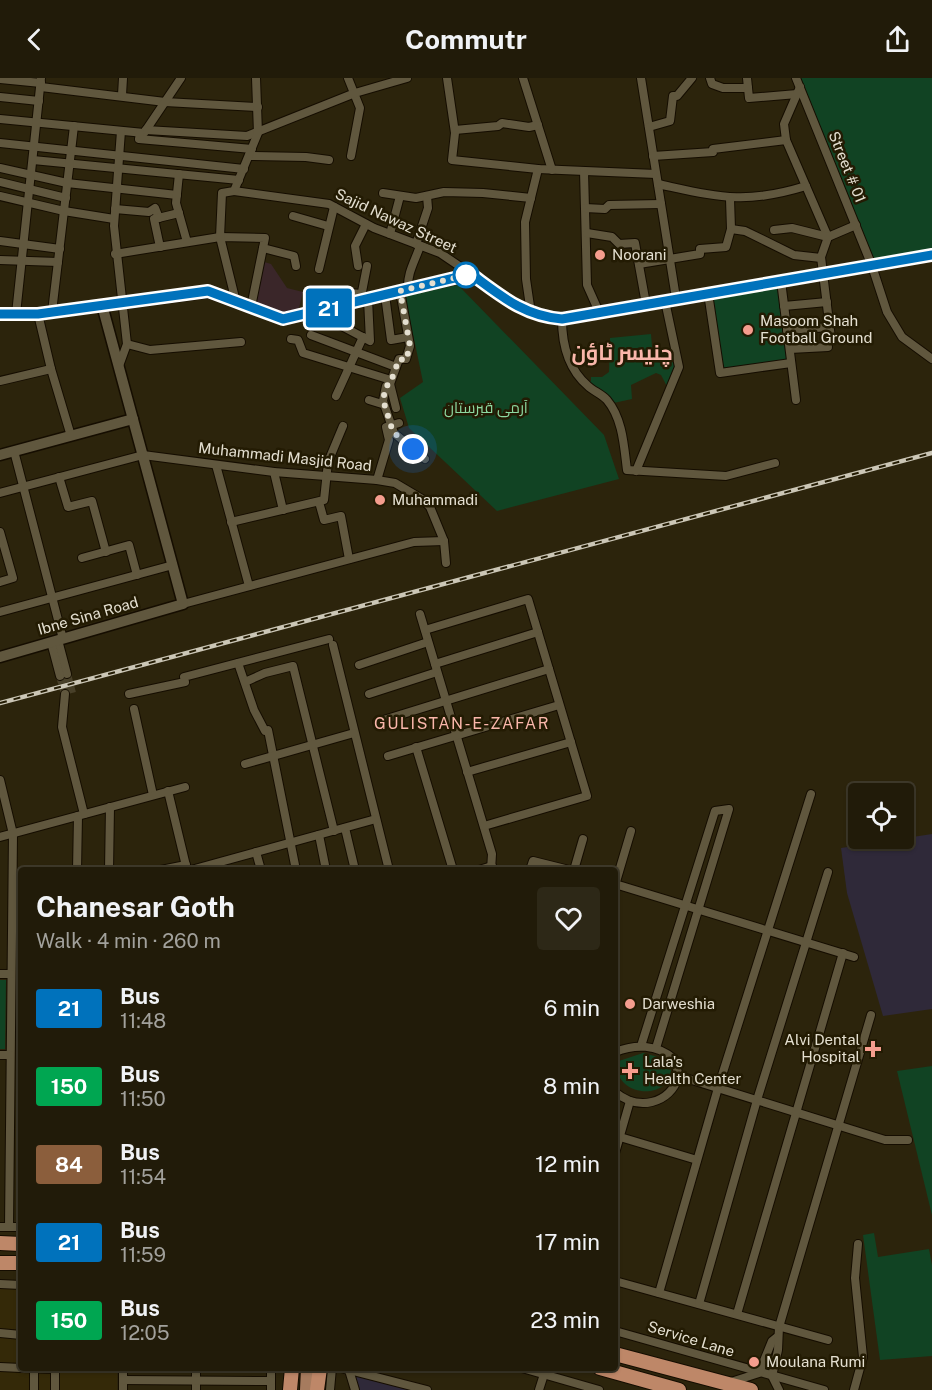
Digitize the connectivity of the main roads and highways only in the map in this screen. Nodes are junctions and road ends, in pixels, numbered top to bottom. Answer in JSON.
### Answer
{"nodes":[{"id":1,"x":0,"y":1243,"type":"edge"},
{"id":2,"x":18,"y":1244,"type":"edge"},
{"id":3,"x":0,"y":1263,"type":"edge"},
{"id":4,"x":18,"y":1263,"type":"edge"},
{"id":5,"x":618,"y":1355,"type":"edge"},
{"id":6,"x":292,"y":1371,"type":"edge"},
{"id":7,"x":298,"y":1371,"type":"edge"},
{"id":8,"x":308,"y":1371,"type":"edge"},
{"id":9,"x":320,"y":1371,"type":"edge"},
{"id":10,"x":611,"y":1371,"type":"edge"},
{"id":11,"x":290,"y":1390,"type":"edge"},
{"id":12,"x":297,"y":1390,"type":"edge"},
{"id":13,"x":307,"y":1390,"type":"edge"},
{"id":14,"x":317,"y":1390,"type":"edge"},
{"id":15,"x":679,"y":1390,"type":"edge"},
{"id":16,"x":751,"y":1390,"type":"edge"}],
"edges":[{"from":1,"to":2,"type":"highway"},
{"from":3,"to":4,"type":"highway"},
{"from":5,"to":16,"type":"highway"},
{"from":6,"to":11,"type":"highway"},
{"from":7,"to":12,"type":"main road"},
{"from":8,"to":13,"type":"main road"},
{"from":9,"to":14,"type":"highway"},
{"from":10,"to":15,"type":"highway"}]}
